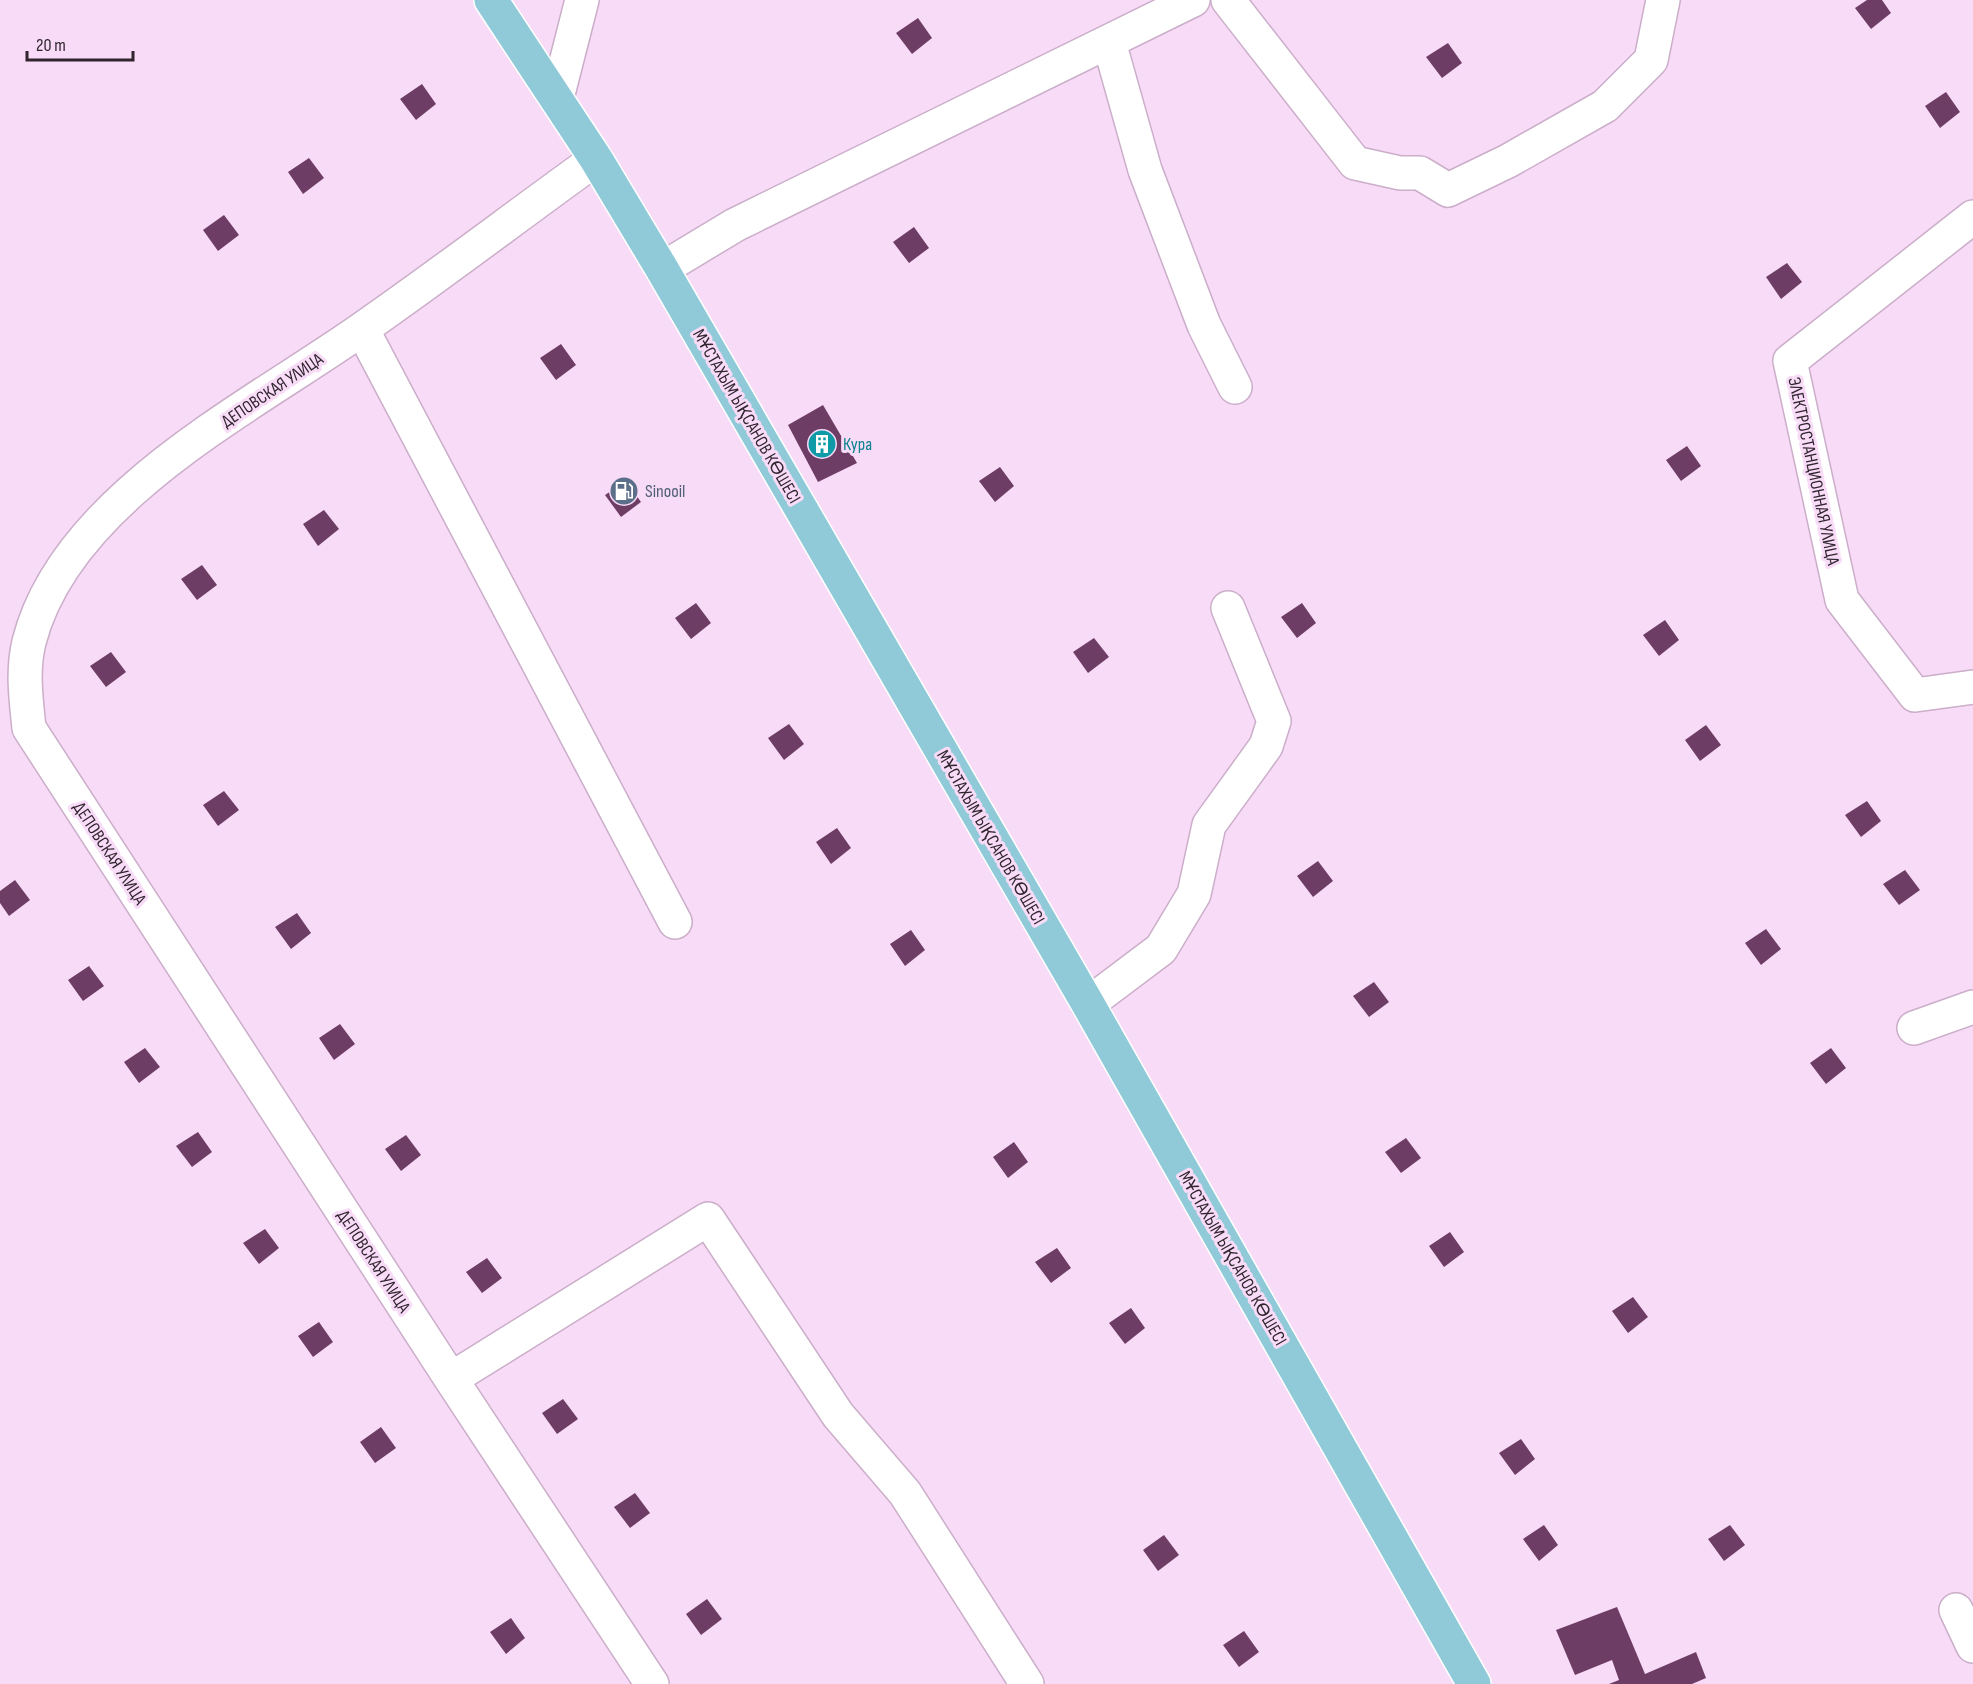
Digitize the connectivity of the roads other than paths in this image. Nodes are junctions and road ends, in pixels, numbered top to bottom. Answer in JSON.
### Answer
{"nodes":[{"id":1,"x":491,"y":0,"type":"edge"},
{"id":2,"x":582,"y":0,"type":"edge"},
{"id":3,"x":1193,"y":0,"type":"edge"},
{"id":4,"x":1228,"y":0,"type":"edge"},
{"id":5,"x":1663,"y":0,"type":"edge"},
{"id":6,"x":1109,"y":42,"type":"junction"},
{"id":7,"x":557,"y":98,"type":"junction"},
{"id":8,"x":596,"y":159,"type":"junction"},
{"id":9,"x":1973,"y":217,"type":"edge"},
{"id":10,"x":662,"y":269,"type":"junction"},
{"id":11,"x":362,"y":329,"type":"junction"},
{"id":12,"x":1235,"y":387,"type":"dead end"},
{"id":13,"x":1228,"y":608,"type":"dead end"},
{"id":14,"x":1973,"y":687,"type":"edge"},
{"id":15,"x":675,"y":922,"type":"dead end"},
{"id":16,"x":1088,"y":1004,"type":"junction"},
{"id":17,"x":1973,"y":1007,"type":"edge"},
{"id":18,"x":1914,"y":1028,"type":"dead end"},
{"id":19,"x":451,"y":1379,"type":"junction"},
{"id":20,"x":1956,"y":1610,"type":"dead end"},
{"id":21,"x":1973,"y":1646,"type":"edge"},
{"id":22,"x":652,"y":1684,"type":"edge"},
{"id":23,"x":1027,"y":1684,"type":"edge"},
{"id":24,"x":1474,"y":1684,"type":"edge"}],
"edges":[{"from":1,"to":7,"type":"main road","name":"МҰСТАХЫМ ЫҚСАНОВ КӨШЕСІ"},
{"from":2,"to":7,"type":"street"},
{"from":3,"to":6,"type":"street"},
{"from":4,"to":5,"type":"street"},
{"from":6,"to":10,"type":"street"},
{"from":6,"to":12,"type":"street"},
{"from":7,"to":8,"type":"main road","name":"МҰСТАХЫМ ЫҚСАНОВ КӨШЕСІ"},
{"from":8,"to":10,"type":"main road","name":"МҰСТАХЫМ ЫҚСАНОВ КӨШЕСІ"},
{"from":8,"to":11,"type":"street","name":"ДЕПОВСКАЯ УЛИЦА"},
{"from":9,"to":14,"type":"street","name":"ЭЛЕКТРОСТАНЦИОННАЯ УЛИЦА"},
{"from":10,"to":16,"type":"main road","name":"МҰСТАХЫМ ЫҚСАНОВ КӨШЕСІ"},
{"from":11,"to":15,"type":"street"},
{"from":11,"to":19,"type":"street","name":"ДЕПОВСКАЯ УЛИЦА"},
{"from":13,"to":16,"type":"street"},
{"from":16,"to":24,"type":"main road","name":"МҰСТАХЫМ ЫҚСАНОВ КӨШЕСІ"},
{"from":17,"to":18,"type":"street"},
{"from":19,"to":22,"type":"street","name":"ДЕПОВСКАЯ УЛИЦА"},
{"from":19,"to":23,"type":"street"},
{"from":20,"to":21,"type":"street"}]}
